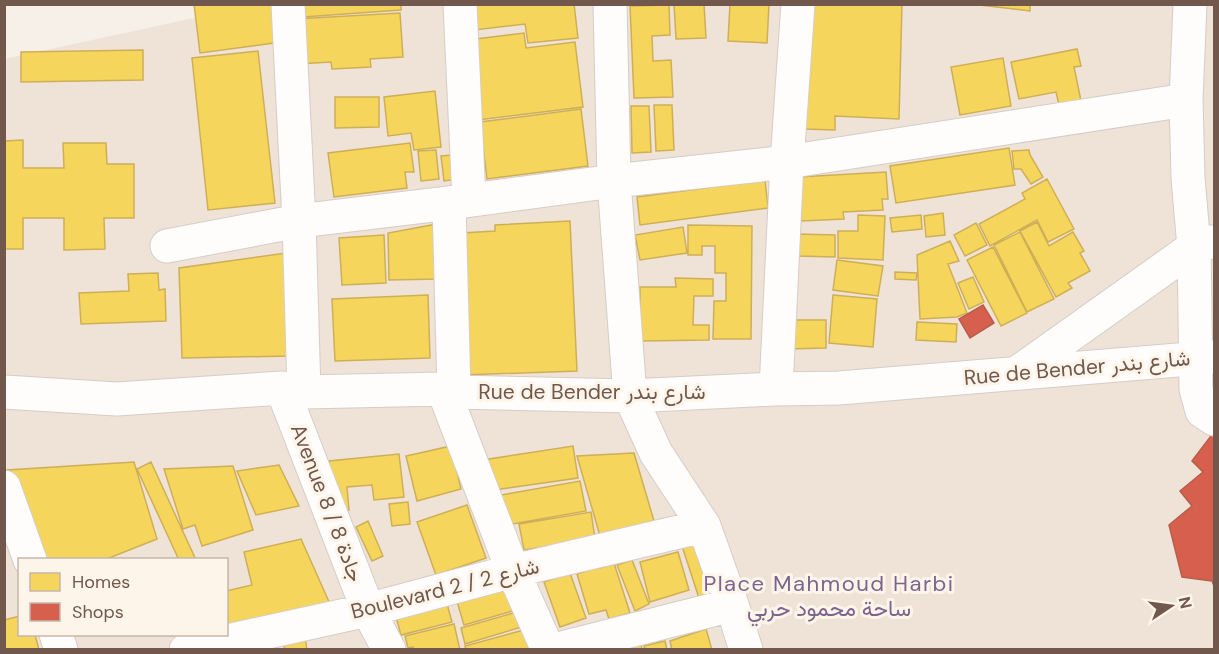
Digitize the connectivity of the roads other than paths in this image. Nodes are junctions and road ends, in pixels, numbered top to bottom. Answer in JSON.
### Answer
{"nodes":[{"id":1,"x":288,"y":4,"type":"edge"},
{"id":2,"x":460,"y":4,"type":"edge"},
{"id":3,"x":610,"y":4,"type":"edge"},
{"id":4,"x":798,"y":4,"type":"edge"},
{"id":5,"x":1190,"y":4,"type":"edge"},
{"id":6,"x":1186,"y":100,"type":"junction"},
{"id":7,"x":787,"y":162,"type":"junction"},
{"id":8,"x":614,"y":181,"type":"junction"},
{"id":9,"x":459,"y":202,"type":"junction"},
{"id":10,"x":299,"y":221,"type":"junction"},
{"id":11,"x":1204,"y":243,"type":"edge"},
{"id":12,"x":167,"y":246,"type":"dead end"},
{"id":13,"x":1205,"y":358,"type":"edge"},
{"id":14,"x":1017,"y":373,"type":"junction"},
{"id":15,"x":776,"y":389,"type":"junction"},
{"id":16,"x":293,"y":390,"type":"junction"},
{"id":17,"x":448,"y":390,"type":"junction"},
{"id":18,"x":4,"y":392,"type":"edge"},
{"id":19,"x":630,"y":396,"type":"junction"},
{"id":20,"x":1215,"y":419,"type":"edge"},
{"id":21,"x":4,"y":488,"type":"edge"},
{"id":22,"x":704,"y":526,"type":"junction"},
{"id":23,"x":29,"y":558,"type":"edge"},
{"id":24,"x":513,"y":571,"type":"junction"},
{"id":25,"x":732,"y":604,"type":"junction"},
{"id":26,"x":368,"y":610,"type":"junction"},
{"id":27,"x":186,"y":650,"type":"edge"},
{"id":28,"x":388,"y":650,"type":"edge"},
{"id":29,"x":548,"y":650,"type":"edge"},
{"id":30,"x":554,"y":650,"type":"edge"},
{"id":31,"x":746,"y":650,"type":"edge"}],
"edges":[{"from":1,"to":10,"type":"street","name":"Avenue 8 / جادة 8"},
{"from":2,"to":9,"type":"street"},
{"from":3,"to":8,"type":"street"},
{"from":4,"to":7,"type":"street"},
{"from":5,"to":6,"type":"street"},
{"from":6,"to":7,"type":"street"},
{"from":6,"to":11,"type":"street"},
{"from":7,"to":8,"type":"street"},
{"from":7,"to":15,"type":"street"},
{"from":8,"to":9,"type":"street"},
{"from":8,"to":19,"type":"street"},
{"from":9,"to":10,"type":"street"},
{"from":9,"to":17,"type":"street"},
{"from":10,"to":12,"type":"street"},
{"from":10,"to":16,"type":"street","name":"Avenue 8 / جادة 8"},
{"from":11,"to":13,"type":"street"},
{"from":11,"to":14,"type":"street"},
{"from":13,"to":14,"type":"street","name":"Rue de Bender شارع بندر"},
{"from":13,"to":20,"type":"street"},
{"from":14,"to":15,"type":"street","name":"Rue de Bender شارع بندر"},
{"from":15,"to":19,"type":"street","name":"Rue de Bender شارع بندر"},
{"from":16,"to":17,"type":"street","name":"Rue de Bender شارع بندر"},
{"from":16,"to":18,"type":"street","name":"Rue de Bender شارع بندر"},
{"from":16,"to":26,"type":"street","name":"Avenue 8 / جادة 8"},
{"from":17,"to":19,"type":"street","name":"Rue de Bender شارع بندر"},
{"from":17,"to":24,"type":"street"},
{"from":19,"to":22,"type":"street"},
{"from":21,"to":23,"type":"street"},
{"from":22,"to":24,"type":"street","name":"Boulevard 2 / شارع 2"},
{"from":22,"to":25,"type":"street"},
{"from":24,"to":26,"type":"street","name":"Boulevard 2 / شارع 2"},
{"from":24,"to":29,"type":"street"},
{"from":25,"to":30,"type":"street"},
{"from":25,"to":31,"type":"street"},
{"from":26,"to":27,"type":"street","name":"Boulevard 2 / شارع 2"},
{"from":26,"to":28,"type":"street","name":"Avenue 8 / جادة 8"}]}
